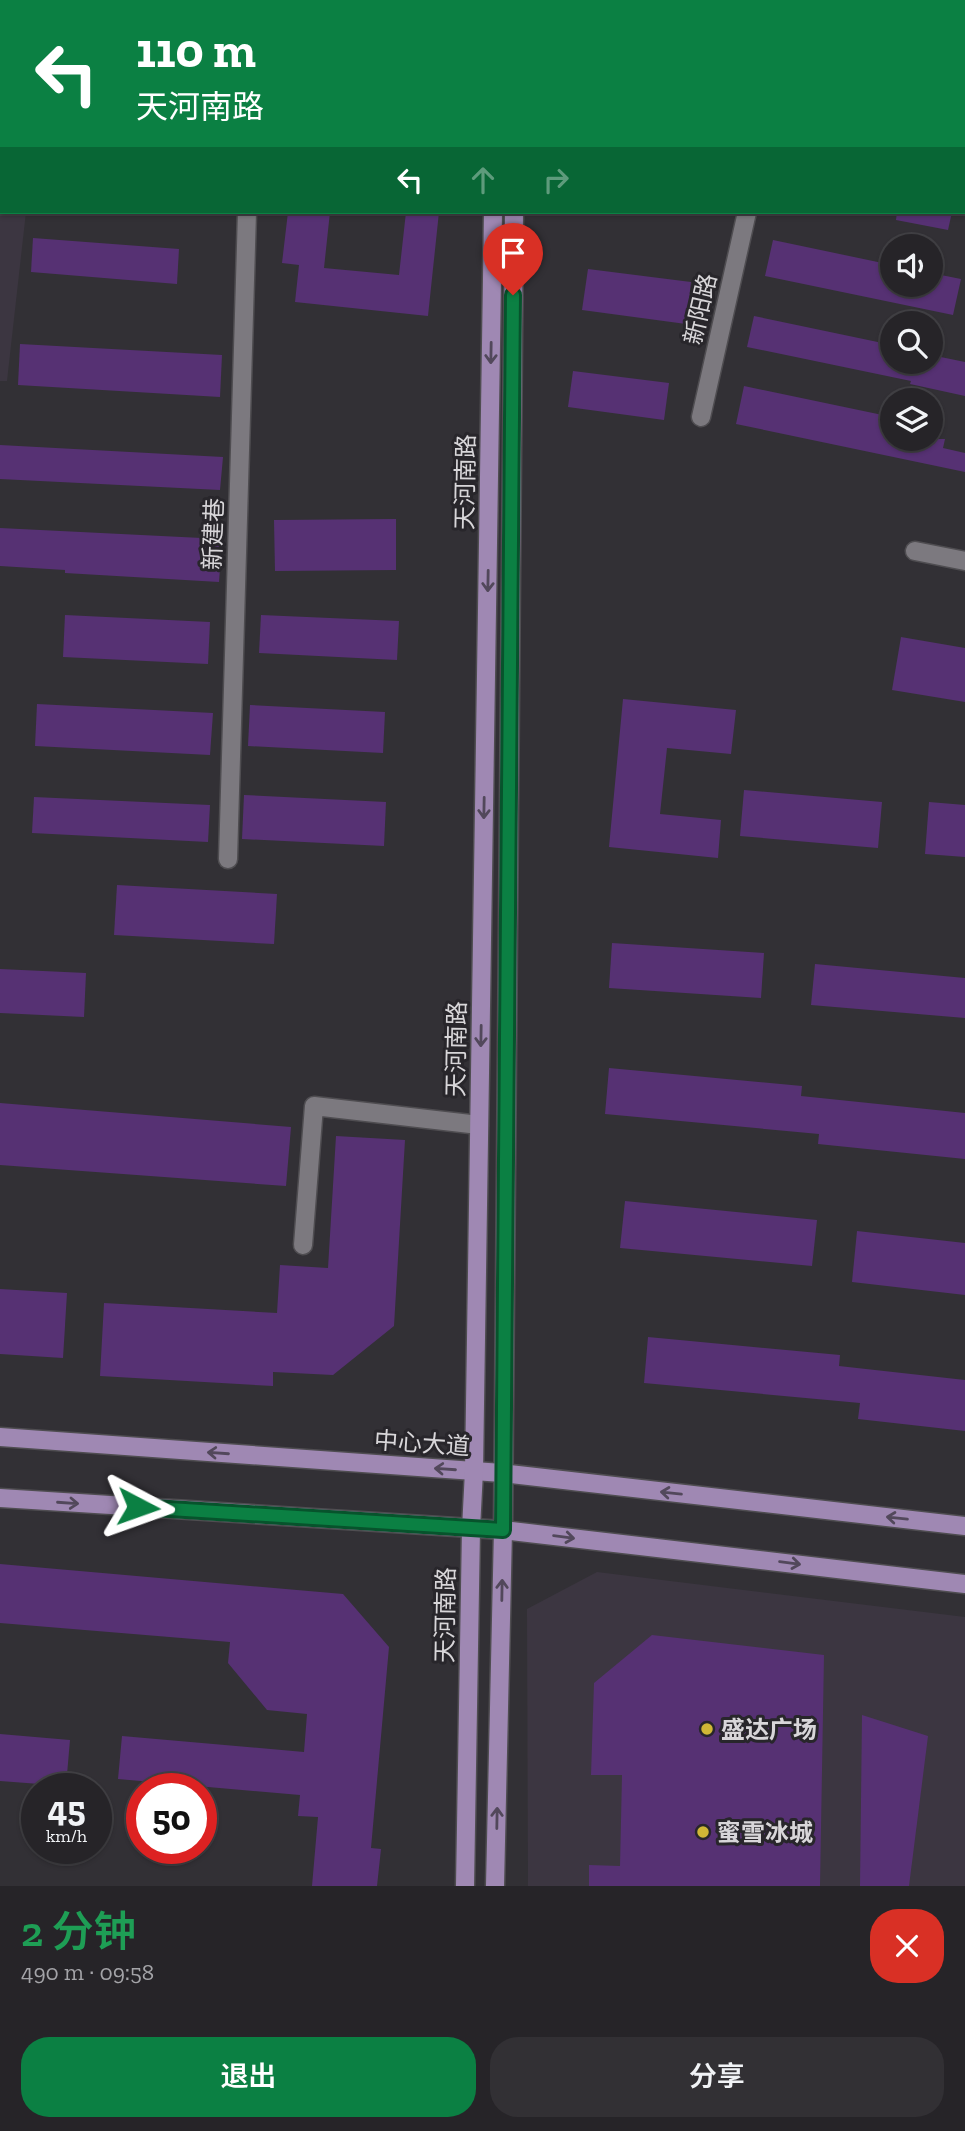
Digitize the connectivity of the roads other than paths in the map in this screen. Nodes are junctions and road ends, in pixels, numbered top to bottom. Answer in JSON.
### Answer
{"nodes":[{"id":1,"x":247,"y":214,"type":"edge"},
{"id":2,"x":493,"y":214,"type":"edge"},
{"id":3,"x":514,"y":214,"type":"edge"},
{"id":4,"x":747,"y":214,"type":"edge"},
{"id":5,"x":701,"y":417,"type":"dead end"},
{"id":6,"x":915,"y":551,"type":"dead end"},
{"id":7,"x":965,"y":561,"type":"edge"},
{"id":8,"x":228,"y":859,"type":"dead end"},
{"id":9,"x":479,"y":1125,"type":"junction"},
{"id":10,"x":303,"y":1245,"type":"dead end"},
{"id":11,"x":0,"y":1437,"type":"edge"},
{"id":12,"x":474,"y":1471,"type":"junction"},
{"id":13,"x":502,"y":1473,"type":"junction"},
{"id":14,"x":0,"y":1498,"type":"edge"},
{"id":15,"x":965,"y":1526,"type":"edge"},
{"id":16,"x":471,"y":1528,"type":"junction"},
{"id":17,"x":503,"y":1530,"type":"junction"},
{"id":18,"x":965,"y":1584,"type":"edge"},
{"id":19,"x":465,"y":1886,"type":"edge"},
{"id":20,"x":495,"y":1886,"type":"edge"}],
"edges":[{"from":1,"to":8,"type":"street","name":"新建巷"},
{"from":2,"to":9,"type":"main road","name":"天河南路","one_way":true},
{"from":3,"to":13,"type":"main road","name":"天河南路"},
{"from":4,"to":5,"type":"street","name":"新阳路"},
{"from":6,"to":7,"type":"street"},
{"from":9,"to":10,"type":"street"},
{"from":9,"to":12,"type":"main road","name":"天河南路"},
{"from":12,"to":11,"type":"main road","name":"中心大道","one_way":true},
{"from":12,"to":13,"type":"main road","name":"中心大道"},
{"from":12,"to":16,"type":"main road","name":"天河南路"},
{"from":15,"to":13,"type":"main road","name":"中心大道","one_way":true},
{"from":13,"to":17,"type":"main road","name":"天河南路"},
{"from":14,"to":16,"type":"main road","one_way":true},
{"from":16,"to":17,"type":"main road"},
{"from":16,"to":19,"type":"main road","name":"天河南路"},
{"from":17,"to":18,"type":"main road","one_way":true},
{"from":20,"to":17,"type":"main road","name":"天河南路","one_way":true}]}
